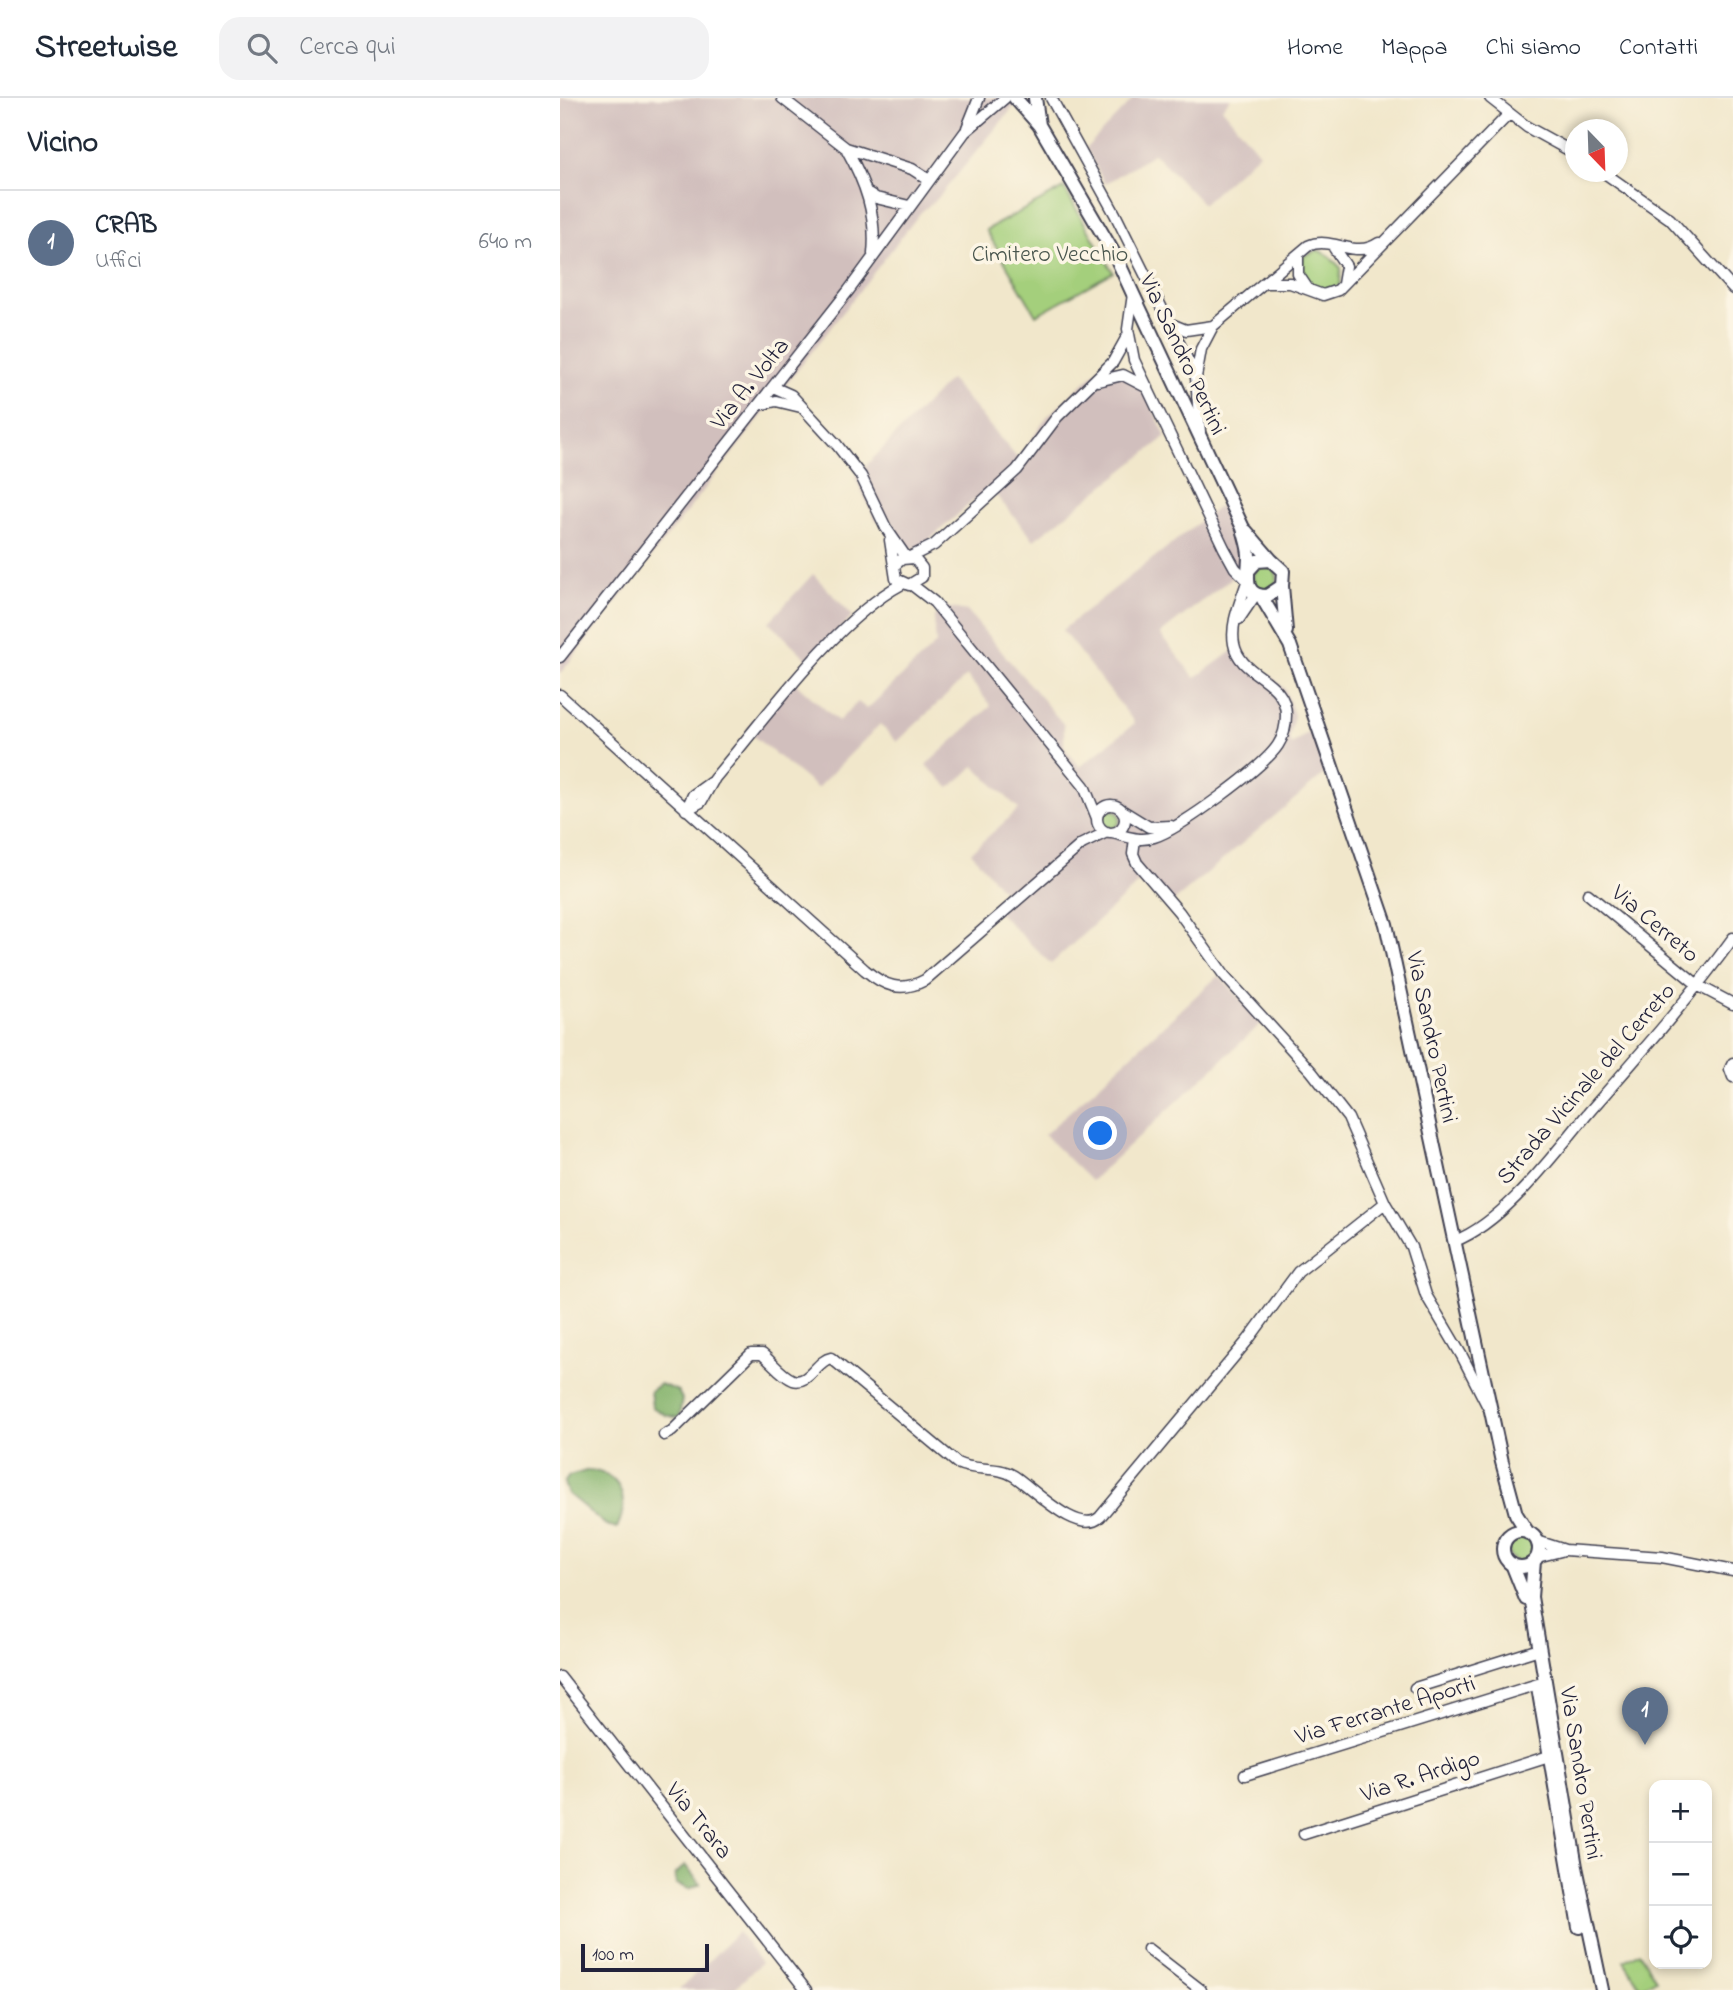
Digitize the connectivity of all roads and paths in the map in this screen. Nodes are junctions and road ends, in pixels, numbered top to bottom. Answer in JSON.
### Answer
{"nodes":[{"id":1,"x":782,"y":98,"type":"edge"},
{"id":2,"x":979,"y":98,"type":"edge"},
{"id":3,"x":1005,"y":98,"type":"edge"},
{"id":4,"x":1015,"y":98,"type":"edge"},
{"id":5,"x":1035,"y":98,"type":"edge"},
{"id":6,"x":1051,"y":98,"type":"edge"},
{"id":7,"x":1490,"y":98,"type":"edge"},
{"id":8,"x":1509,"y":114,"type":"junction"},
{"id":9,"x":1039,"y":125,"type":"junction"},
{"id":10,"x":965,"y":132,"type":"junction"},
{"id":11,"x":846,"y":148,"type":"junction"},
{"id":12,"x":1565,"y":148,"type":"edge"},
{"id":13,"x":929,"y":180,"type":"junction"},
{"id":14,"x":1617,"y":182,"type":"edge"},
{"id":15,"x":868,"y":193,"type":"junction"},
{"id":16,"x":909,"y":206,"type":"junction"},
{"id":17,"x":1388,"y":237,"type":"junction"},
{"id":18,"x":1334,"y":247,"type":"junction"},
{"id":19,"x":1298,"y":255,"type":"junction"},
{"id":20,"x":873,"y":257,"type":"junction"},
{"id":21,"x":1265,"y":283,"type":"junction"},
{"id":22,"x":1341,"y":288,"type":"junction"},
{"id":23,"x":1733,"y":289,"type":"edge"},
{"id":24,"x":1310,"y":290,"type":"junction"},
{"id":25,"x":1133,"y":294,"type":"junction"},
{"id":26,"x":1169,"y":323,"type":"junction"},
{"id":27,"x":1213,"y":326,"type":"junction"},
{"id":28,"x":1128,"y":335,"type":"junction"},
{"id":29,"x":787,"y":369,"type":"junction"},
{"id":30,"x":1196,"y":377,"type":"junction"},
{"id":31,"x":772,"y":387,"type":"junction"},
{"id":32,"x":1088,"y":387,"type":"junction"},
{"id":33,"x":1149,"y":388,"type":"junction"},
{"id":34,"x":789,"y":399,"type":"junction"},
{"id":35,"x":758,"y":405,"type":"junction"},
{"id":36,"x":1203,"y":446,"type":"junction"},
{"id":37,"x":886,"y":528,"type":"junction"},
{"id":38,"x":1243,"y":528,"type":"junction"},
{"id":39,"x":934,"y":545,"type":"junction"},
{"id":40,"x":908,"y":557,"type":"junction"},
{"id":41,"x":1271,"y":560,"type":"junction"},
{"id":42,"x":895,"y":568,"type":"junction"},
{"id":43,"x":922,"y":572,"type":"junction"},
{"id":44,"x":1247,"y":578,"type":"junction"},
{"id":45,"x":907,"y":585,"type":"junction"},
{"id":46,"x":1282,"y":586,"type":"junction"},
{"id":47,"x":1259,"y":595,"type":"junction"},
{"id":48,"x":878,"y":599,"type":"junction"},
{"id":49,"x":934,"y":603,"type":"junction"},
{"id":50,"x":1234,"y":628,"type":"junction"},
{"id":51,"x":1287,"y":639,"type":"junction"},
{"id":52,"x":560,"y":657,"type":"edge"},
{"id":53,"x":560,"y":695,"type":"edge"},
{"id":54,"x":657,"y":784,"type":"junction"},
{"id":55,"x":1084,"y":786,"type":"junction"},
{"id":56,"x":701,"y":793,"type":"junction"},
{"id":57,"x":1110,"y":805,"type":"junction"},
{"id":58,"x":686,"y":810,"type":"junction"},
{"id":59,"x":1123,"y":811,"type":"junction"},
{"id":60,"x":1097,"y":819,"type":"junction"},
{"id":61,"x":1182,"y":824,"type":"junction"},
{"id":62,"x":1109,"y":833,"type":"junction"},
{"id":63,"x":716,"y":835,"type":"junction"},
{"id":64,"x":1136,"y":839,"type":"junction"},
{"id":65,"x":1082,"y":844,"type":"junction"},
{"id":66,"x":1588,"y":894,"type":"dead end"},
{"id":67,"x":1733,"y":938,"type":"edge"},
{"id":68,"x":1699,"y":986,"type":"junction"},
{"id":69,"x":1733,"y":1004,"type":"edge"},
{"id":70,"x":1733,"y":1063,"type":"edge"},
{"id":71,"x":1733,"y":1077,"type":"edge"},
{"id":72,"x":1385,"y":1203,"type":"junction"},
{"id":73,"x":1455,"y":1241,"type":"junction"},
{"id":74,"x":1491,"y":1414,"type":"junction"},
{"id":75,"x":664,"y":1435,"type":"dead end"},
{"id":76,"x":1512,"y":1502,"type":"junction"},
{"id":77,"x":1509,"y":1536,"type":"junction"},
{"id":78,"x":1533,"y":1537,"type":"junction"},
{"id":79,"x":1565,"y":1550,"type":"junction"},
{"id":80,"x":1535,"y":1559,"type":"junction"},
{"id":81,"x":1511,"y":1564,"type":"junction"},
{"id":82,"x":1733,"y":1571,"type":"edge"},
{"id":83,"x":1533,"y":1651,"type":"junction"},
{"id":84,"x":560,"y":1677,"type":"edge"},
{"id":85,"x":1538,"y":1684,"type":"junction"},
{"id":86,"x":1415,"y":1688,"type":"dead end"},
{"id":87,"x":1549,"y":1756,"type":"junction"},
{"id":88,"x":1245,"y":1775,"type":"dead end"},
{"id":89,"x":1304,"y":1834,"type":"dead end"},
{"id":90,"x":1148,"y":1950,"type":"dead end"},
{"id":91,"x":806,"y":1990,"type":"edge"},
{"id":92,"x":1200,"y":1990,"type":"edge"},
{"id":93,"x":1593,"y":1990,"type":"edge"},
{"id":94,"x":1602,"y":1990,"type":"edge"}],
"edges":[{"from":1,"to":11,"type":"street"},
{"from":2,"to":10,"type":"street","name":"Via A. Volta"},
{"from":3,"to":10,"type":"street","name":"Via A. Volta"},
{"from":4,"to":9,"type":"main road","name":"Via Sandro Pertini"},
{"from":5,"to":9,"type":"main road","name":"Via Sandro Pertini"},
{"from":6,"to":26,"type":"street"},
{"from":7,"to":8,"type":"street"},
{"from":8,"to":12,"type":"street"},
{"from":8,"to":17,"type":"street"},
{"from":9,"to":25,"type":"main road","name":"Via Sandro Pertini"},
{"from":10,"to":13,"type":"street","name":"Via A. Volta"},
{"from":11,"to":13,"type":"street"},
{"from":11,"to":15,"type":"street"},
{"from":13,"to":16,"type":"street","name":"Via A. Volta"},
{"from":14,"to":23,"type":"street"},
{"from":15,"to":16,"type":"street"},
{"from":15,"to":20,"type":"street"},
{"from":16,"to":20,"type":"street","name":"Via A. Volta"},
{"from":17,"to":18,"type":"street"},
{"from":17,"to":22,"type":"street"},
{"from":18,"to":19,"type":"street"},
{"from":18,"to":22,"type":"street"},
{"from":19,"to":21,"type":"street"},
{"from":19,"to":24,"type":"street"},
{"from":20,"to":29,"type":"street","name":"Via A. Volta"},
{"from":21,"to":24,"type":"street"},
{"from":21,"to":27,"type":"street"},
{"from":22,"to":24,"type":"street"},
{"from":25,"to":28,"type":"street"},
{"from":25,"to":36,"type":"main road","name":"Via Sandro Pertini"},
{"from":26,"to":27,"type":"street"},
{"from":26,"to":30,"type":"street"},
{"from":27,"to":30,"type":"street"},
{"from":28,"to":32,"type":"street"},
{"from":28,"to":33,"type":"street"},
{"from":29,"to":31,"type":"street","name":"Via A. Volta"},
{"from":29,"to":34,"type":"street"},
{"from":30,"to":36,"type":"street"},
{"from":31,"to":34,"type":"street"},
{"from":31,"to":35,"type":"street","name":"Via A. Volta"},
{"from":32,"to":33,"type":"street"},
{"from":32,"to":39,"type":"street"},
{"from":33,"to":44,"type":"street"},
{"from":34,"to":35,"type":"street"},
{"from":34,"to":37,"type":"street"},
{"from":35,"to":52,"type":"street","name":"Via A. Volta"},
{"from":36,"to":38,"type":"main road","name":"Via Sandro Pertini"},
{"from":37,"to":40,"type":"street"},
{"from":37,"to":42,"type":"street"},
{"from":38,"to":41,"type":"main road"},
{"from":38,"to":44,"type":"main road","name":"Via Sandro Pertini"},
{"from":39,"to":40,"type":"street"},
{"from":39,"to":43,"type":"street"},
{"from":40,"to":42,"type":"street"},
{"from":40,"to":43,"type":"street"},
{"from":41,"to":44,"type":"main road"},
{"from":41,"to":46,"type":"main road"},
{"from":42,"to":45,"type":"street"},
{"from":42,"to":48,"type":"street"},
{"from":43,"to":45,"type":"street"},
{"from":43,"to":49,"type":"street"},
{"from":44,"to":47,"type":"main road","name":"Via Sandro Pertini"},
{"from":44,"to":50,"type":"street"},
{"from":45,"to":48,"type":"street"},
{"from":45,"to":49,"type":"street"},
{"from":46,"to":47,"type":"main road"},
{"from":46,"to":51,"type":"main road"},
{"from":47,"to":50,"type":"street"},
{"from":47,"to":51,"type":"main road","name":"Via Sandro Pertini"},
{"from":48,"to":56,"type":"street"},
{"from":49,"to":55,"type":"street"},
{"from":50,"to":61,"type":"street"},
{"from":51,"to":73,"type":"main road","name":"Via Sandro Pertini"},
{"from":53,"to":54,"type":"street"},
{"from":54,"to":56,"type":"street"},
{"from":54,"to":58,"type":"street"},
{"from":55,"to":57,"type":"street"},
{"from":55,"to":60,"type":"street"},
{"from":56,"to":58,"type":"street"},
{"from":56,"to":63,"type":"street"},
{"from":57,"to":59,"type":"street"},
{"from":57,"to":60,"type":"street"},
{"from":58,"to":63,"type":"street"},
{"from":59,"to":61,"type":"street"},
{"from":59,"to":62,"type":"street"},
{"from":60,"to":62,"type":"street"},
{"from":60,"to":65,"type":"street"},
{"from":61,"to":64,"type":"street"},
{"from":62,"to":64,"type":"street"},
{"from":62,"to":65,"type":"street"},
{"from":63,"to":65,"type":"street"},
{"from":64,"to":72,"type":"street"},
{"from":66,"to":68,"type":"street","name":"Via Cerreto"},
{"from":67,"to":68,"type":"street","name":"Strada Vicinale del Cerreto"},
{"from":68,"to":69,"type":"street","name":"Via Cerreto"},
{"from":68,"to":73,"type":"street","name":"Strada Vicinale del Cerreto"},
{"from":70,"to":71,"type":"street"},
{"from":72,"to":74,"type":"street"},
{"from":72,"to":75,"type":"street"},
{"from":73,"to":74,"type":"main road","name":"Via Sandro Pertini"},
{"from":74,"to":76,"type":"main road","name":"Via Sandro Pertini"},
{"from":76,"to":77,"type":"main road","name":"Via Sandro Pertini"},
{"from":76,"to":78,"type":"main road","name":"Via Sandro Pertini"},
{"from":77,"to":78,"type":"main road"},
{"from":77,"to":81,"type":"main road","name":"Via Sandro Pertini"},
{"from":78,"to":79,"type":"street"},
{"from":78,"to":80,"type":"main road","name":"Via Sandro Pertini"},
{"from":79,"to":80,"type":"street"},
{"from":79,"to":82,"type":"street"},
{"from":80,"to":81,"type":"main road"},
{"from":80,"to":94,"type":"main road","name":"Via Sandro Pertini"},
{"from":81,"to":83,"type":"main road","name":"Via Sandro Pertini"},
{"from":83,"to":85,"type":"main road","name":"Via Sandro Pertini"},
{"from":83,"to":86,"type":"street"},
{"from":84,"to":91,"type":"street","name":"Via Trara"},
{"from":85,"to":87,"type":"main road","name":"Via Sandro Pertini"},
{"from":85,"to":88,"type":"street","name":"Via Ferrante Aporti"},
{"from":87,"to":89,"type":"street","name":"Via R. Ardigo"},
{"from":87,"to":93,"type":"main road","name":"Via Sandro Pertini"},
{"from":90,"to":92,"type":"street"}]}
